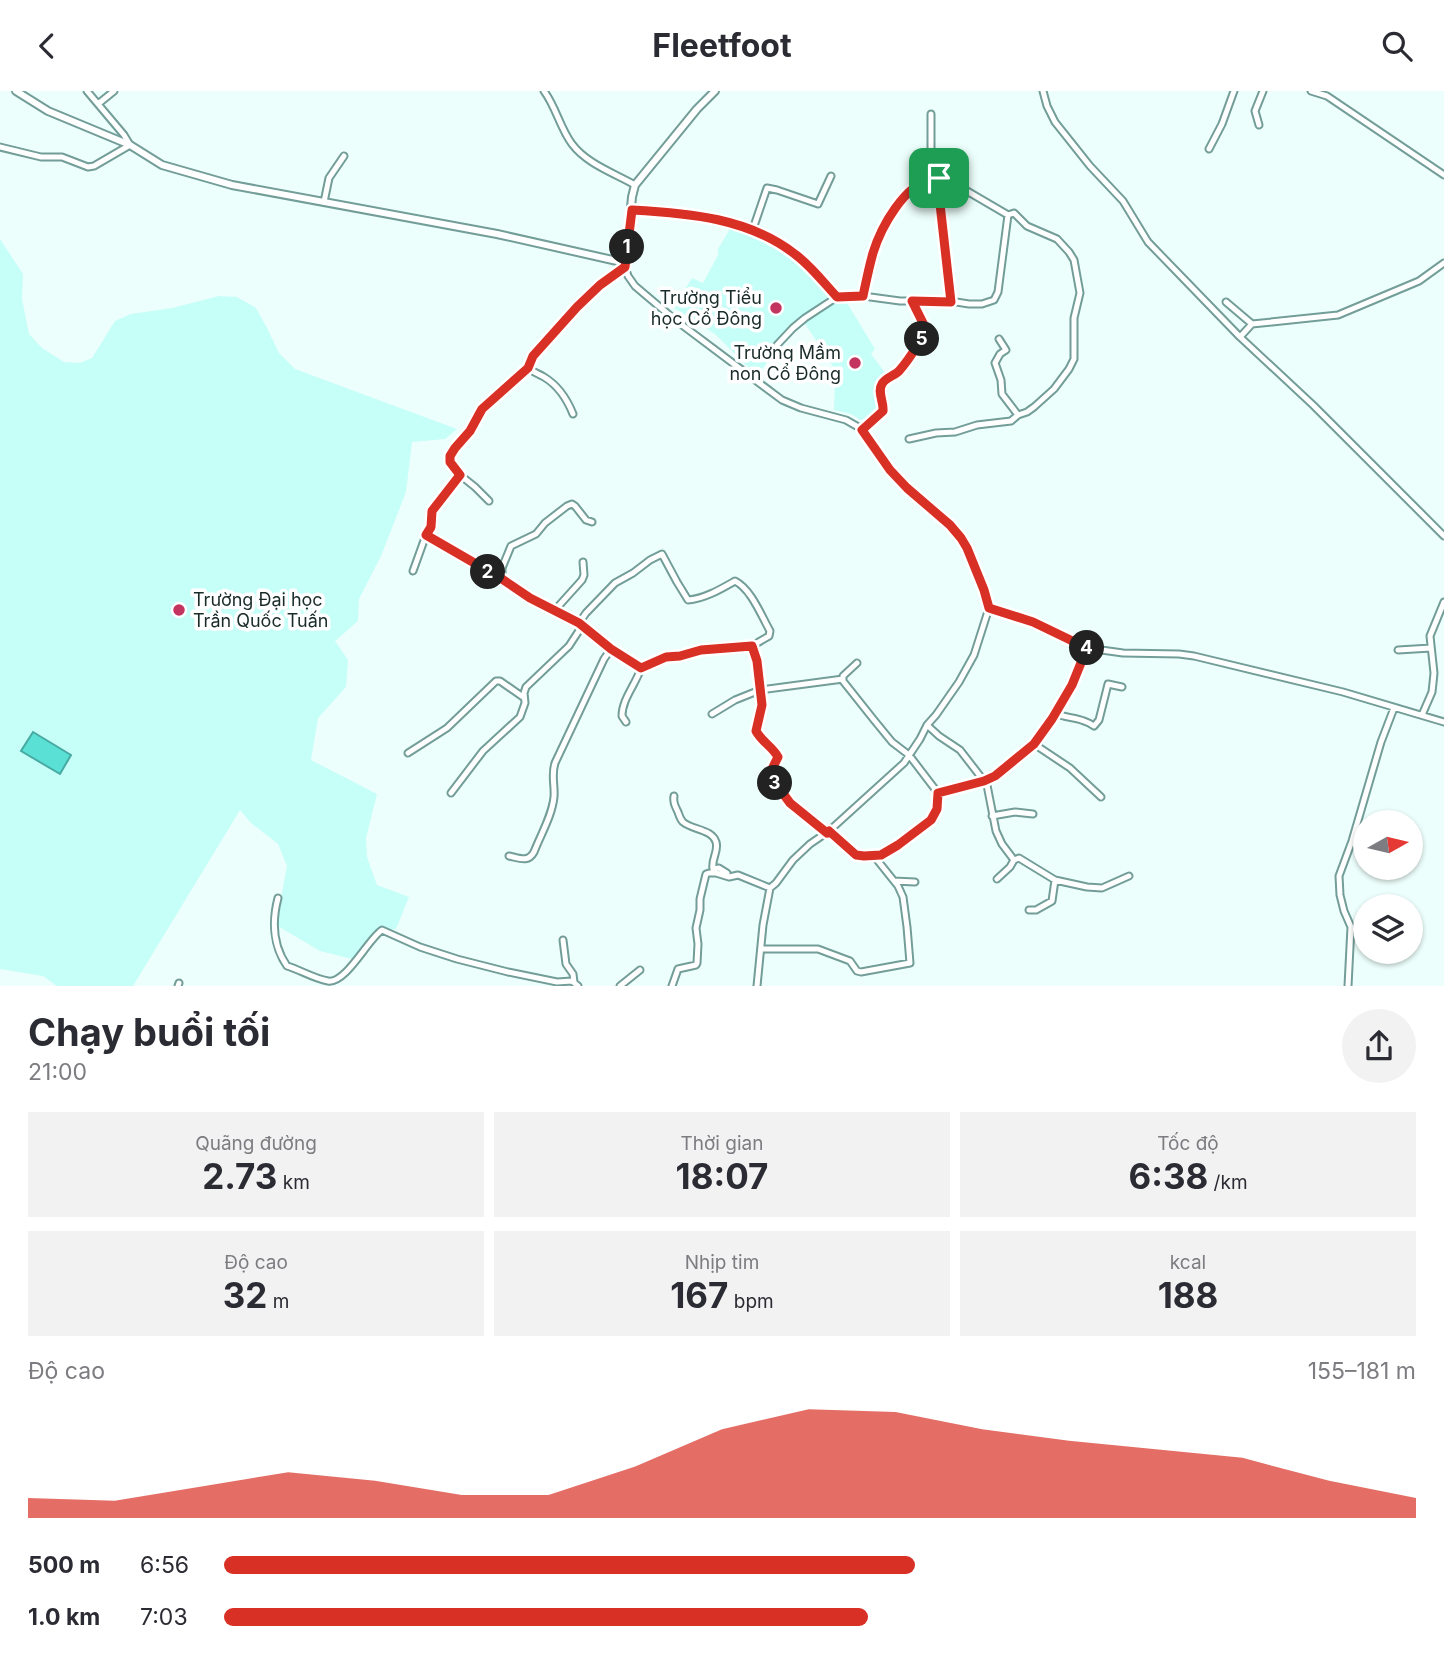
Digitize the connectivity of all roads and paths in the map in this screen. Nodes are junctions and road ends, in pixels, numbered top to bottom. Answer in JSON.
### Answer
{"nodes":[{"id":1,"x":16,"y":91,"type":"edge"},
{"id":2,"x":87,"y":91,"type":"edge"},
{"id":3,"x":114,"y":91,"type":"edge"},
{"id":4,"x":544,"y":91,"type":"edge"},
{"id":5,"x":715,"y":91,"type":"edge"},
{"id":6,"x":1043,"y":91,"type":"edge"},
{"id":7,"x":1234,"y":91,"type":"edge"},
{"id":8,"x":1263,"y":91,"type":"edge"},
{"id":9,"x":1311,"y":91,"type":"edge"},
{"id":10,"x":98,"y":104,"type":"junction"},
{"id":11,"x":930,"y":114,"type":"dead end"},
{"id":12,"x":1259,"y":125,"type":"dead end"},
{"id":13,"x":130,"y":145,"type":"junction"},
{"id":14,"x":0,"y":147,"type":"edge"},
{"id":15,"x":1209,"y":149,"type":"dead end"},
{"id":16,"x":344,"y":156,"type":"dead end"},
{"id":17,"x":1444,"y":175,"type":"edge"},
{"id":18,"x":831,"y":176,"type":"dead end"},
{"id":19,"x":940,"y":178,"type":"junction"},
{"id":20,"x":925,"y":180,"type":"junction"},
{"id":21,"x":635,"y":185,"type":"junction"},
{"id":22,"x":324,"y":202,"type":"junction"},
{"id":23,"x":632,"y":210,"type":"junction"},
{"id":24,"x":1008,"y":215,"type":"junction"},
{"id":25,"x":752,"y":229,"type":"junction"},
{"id":26,"x":1444,"y":263,"type":"edge"},
{"id":27,"x":625,"y":265,"type":"junction"},
{"id":28,"x":863,"y":296,"type":"junction"},
{"id":29,"x":837,"y":297,"type":"junction"},
{"id":30,"x":912,"y":301,"type":"junction"},
{"id":31,"x":951,"y":302,"type":"junction"},
{"id":32,"x":1226,"y":302,"type":"dead end"},
{"id":33,"x":1252,"y":324,"type":"junction"},
{"id":34,"x":1240,"y":337,"type":"junction"},
{"id":35,"x":999,"y":339,"type":"dead end"},
{"id":36,"x":776,"y":358,"type":"dead end"},
{"id":37,"x":528,"y":368,"type":"junction"},
{"id":38,"x":573,"y":414,"type":"dead end"},
{"id":39,"x":1018,"y":415,"type":"junction"},
{"id":40,"x":862,"y":430,"type":"junction"},
{"id":41,"x":909,"y":439,"type":"dead end"},
{"id":42,"x":460,"y":475,"type":"junction"},
{"id":43,"x":489,"y":501,"type":"dead end"},
{"id":44,"x":592,"y":522,"type":"dead end"},
{"id":45,"x":426,"y":535,"type":"junction"},
{"id":46,"x":1444,"y":536,"type":"edge"},
{"id":47,"x":583,"y":562,"type":"dead end"},
{"id":48,"x":413,"y":571,"type":"dead end"},
{"id":49,"x":502,"y":579,"type":"junction"},
{"id":50,"x":1444,"y":602,"type":"edge"},
{"id":51,"x":989,"y":608,"type":"junction"},
{"id":52,"x":555,"y":610,"type":"junction"},
{"id":53,"x":581,"y":624,"type":"junction"},
{"id":54,"x":752,"y":646,"type":"junction"},
{"id":55,"x":1431,"y":647,"type":"junction"},
{"id":56,"x":1087,"y":648,"type":"junction"},
{"id":57,"x":611,"y":649,"type":"junction"},
{"id":58,"x":1398,"y":650,"type":"dead end"},
{"id":59,"x":857,"y":663,"type":"dead end"},
{"id":60,"x":641,"y":668,"type":"junction"},
{"id":61,"x":843,"y":679,"type":"junction"},
{"id":62,"x":1122,"y":687,"type":"dead end"},
{"id":63,"x":760,"y":690,"type":"junction"},
{"id":64,"x":526,"y":699,"type":"junction"},
{"id":65,"x":1394,"y":708,"type":"junction"},
{"id":66,"x":1055,"y":713,"type":"junction"},
{"id":67,"x":712,"y":714,"type":"dead end"},
{"id":68,"x":1422,"y":715,"type":"junction"},
{"id":69,"x":626,"y":722,"type":"dead end"},
{"id":70,"x":1444,"y":722,"type":"edge"},
{"id":71,"x":926,"y":725,"type":"junction"},
{"id":72,"x":1034,"y":744,"type":"junction"},
{"id":73,"x":408,"y":753,"type":"dead end"},
{"id":74,"x":909,"y":755,"type":"junction"},
{"id":75,"x":985,"y":781,"type":"junction"},
{"id":76,"x":451,"y":793,"type":"dead end"},
{"id":77,"x":938,"y":793,"type":"junction"},
{"id":78,"x":674,"y":796,"type":"dead end"},
{"id":79,"x":1101,"y":797,"type":"dead end"},
{"id":80,"x":1032,"y":814,"type":"dead end"},
{"id":81,"x":992,"y":816,"type":"junction"},
{"id":82,"x":828,"y":832,"type":"junction"},
{"id":83,"x":509,"y":856,"type":"dead end"},
{"id":84,"x":873,"y":856,"type":"junction"},
{"id":85,"x":1014,"y":860,"type":"junction"},
{"id":86,"x":732,"y":875,"type":"junction"},
{"id":87,"x":1129,"y":876,"type":"dead end"},
{"id":88,"x":997,"y":879,"type":"dead end"},
{"id":89,"x":1055,"y":880,"type":"junction"},
{"id":90,"x":894,"y":881,"type":"junction"},
{"id":91,"x":915,"y":882,"type":"dead end"},
{"id":92,"x":770,"y":888,"type":"junction"},
{"id":93,"x":278,"y":898,"type":"dead end"},
{"id":94,"x":1029,"y":910,"type":"dead end"},
{"id":95,"x":563,"y":940,"type":"dead end"},
{"id":96,"x":761,"y":949,"type":"junction"},
{"id":97,"x":640,"y":970,"type":"dead end"},
{"id":98,"x":576,"y":984,"type":"edge"},
{"id":99,"x":620,"y":986,"type":"edge"},
{"id":100,"x":672,"y":986,"type":"edge"},
{"id":101,"x":757,"y":986,"type":"edge"},
{"id":102,"x":1348,"y":986,"type":"edge"}],
"edges":[{"from":1,"to":13,"type":"street"},
{"from":2,"to":10,"type":"street"},
{"from":3,"to":10,"type":"street"},
{"from":4,"to":21,"type":"street"},
{"from":5,"to":21,"type":"street"},
{"from":6,"to":34,"type":"street"},
{"from":7,"to":15,"type":"street"},
{"from":8,"to":12,"type":"street"},
{"from":9,"to":17,"type":"street"},
{"from":10,"to":13,"type":"street"},
{"from":11,"to":20,"type":"street"},
{"from":13,"to":14,"type":"street"},
{"from":13,"to":22,"type":"street"},
{"from":16,"to":22,"type":"street"},
{"from":18,"to":25,"type":"street"},
{"from":19,"to":20,"type":"street"},
{"from":19,"to":24,"type":"street"},
{"from":19,"to":31,"type":"street"},
{"from":20,"to":28,"type":"street"},
{"from":21,"to":23,"type":"street"},
{"from":22,"to":27,"type":"street"},
{"from":23,"to":25,"type":"street"},
{"from":23,"to":27,"type":"street"},
{"from":24,"to":31,"type":"street"},
{"from":24,"to":39,"type":"street"},
{"from":25,"to":29,"type":"street"},
{"from":26,"to":33,"type":"street"},
{"from":27,"to":37,"type":"street"},
{"from":27,"to":40,"type":"street"},
{"from":28,"to":29,"type":"street"},
{"from":28,"to":30,"type":"street"},
{"from":29,"to":36,"type":"street"},
{"from":30,"to":31,"type":"street"},
{"from":30,"to":40,"type":"street"},
{"from":32,"to":33,"type":"street"},
{"from":33,"to":34,"type":"street"},
{"from":34,"to":46,"type":"street"},
{"from":35,"to":39,"type":"street"},
{"from":37,"to":38,"type":"street"},
{"from":37,"to":42,"type":"street"},
{"from":39,"to":41,"type":"street"},
{"from":40,"to":51,"type":"street"},
{"from":42,"to":43,"type":"street"},
{"from":42,"to":45,"type":"street"},
{"from":44,"to":49,"type":"street"},
{"from":45,"to":48,"type":"street"},
{"from":45,"to":49,"type":"street"},
{"from":47,"to":52,"type":"street"},
{"from":49,"to":52,"type":"street"},
{"from":50,"to":55,"type":"street"},
{"from":51,"to":56,"type":"street"},
{"from":51,"to":71,"type":"street"},
{"from":52,"to":53,"type":"street"},
{"from":53,"to":54,"type":"street"},
{"from":53,"to":57,"type":"street"},
{"from":53,"to":64,"type":"street"},
{"from":54,"to":60,"type":"street"},
{"from":54,"to":63,"type":"street"},
{"from":55,"to":58,"type":"street"},
{"from":55,"to":68,"type":"street"},
{"from":56,"to":65,"type":"street"},
{"from":56,"to":66,"type":"street"},
{"from":57,"to":60,"type":"street"},
{"from":57,"to":83,"type":"street"},
{"from":59,"to":61,"type":"street"},
{"from":60,"to":69,"type":"street"},
{"from":61,"to":63,"type":"street"},
{"from":61,"to":74,"type":"street"},
{"from":62,"to":66,"type":"street"},
{"from":63,"to":67,"type":"street"},
{"from":63,"to":82,"type":"street"},
{"from":64,"to":73,"type":"street"},
{"from":64,"to":76,"type":"street"},
{"from":65,"to":68,"type":"street"},
{"from":65,"to":102,"type":"street"},
{"from":66,"to":72,"type":"street"},
{"from":68,"to":70,"type":"street"},
{"from":71,"to":74,"type":"street"},
{"from":71,"to":75,"type":"street"},
{"from":72,"to":75,"type":"street"},
{"from":72,"to":79,"type":"street"},
{"from":74,"to":77,"type":"street"},
{"from":74,"to":82,"type":"street"},
{"from":75,"to":77,"type":"street"},
{"from":75,"to":81,"type":"street"},
{"from":77,"to":84,"type":"street"},
{"from":78,"to":86,"type":"street"},
{"from":80,"to":81,"type":"street"},
{"from":81,"to":85,"type":"street"},
{"from":82,"to":84,"type":"street"},
{"from":82,"to":92,"type":"street"},
{"from":84,"to":90,"type":"street"},
{"from":85,"to":88,"type":"street"},
{"from":85,"to":89,"type":"street"},
{"from":86,"to":92,"type":"street"},
{"from":86,"to":100,"type":"street"},
{"from":87,"to":89,"type":"street"},
{"from":89,"to":94,"type":"street"},
{"from":90,"to":91,"type":"street"},
{"from":90,"to":96,"type":"street"},
{"from":92,"to":96,"type":"street"},
{"from":93,"to":98,"type":"street"},
{"from":95,"to":98,"type":"street"},
{"from":96,"to":101,"type":"street"},
{"from":97,"to":99,"type":"street"}]}
